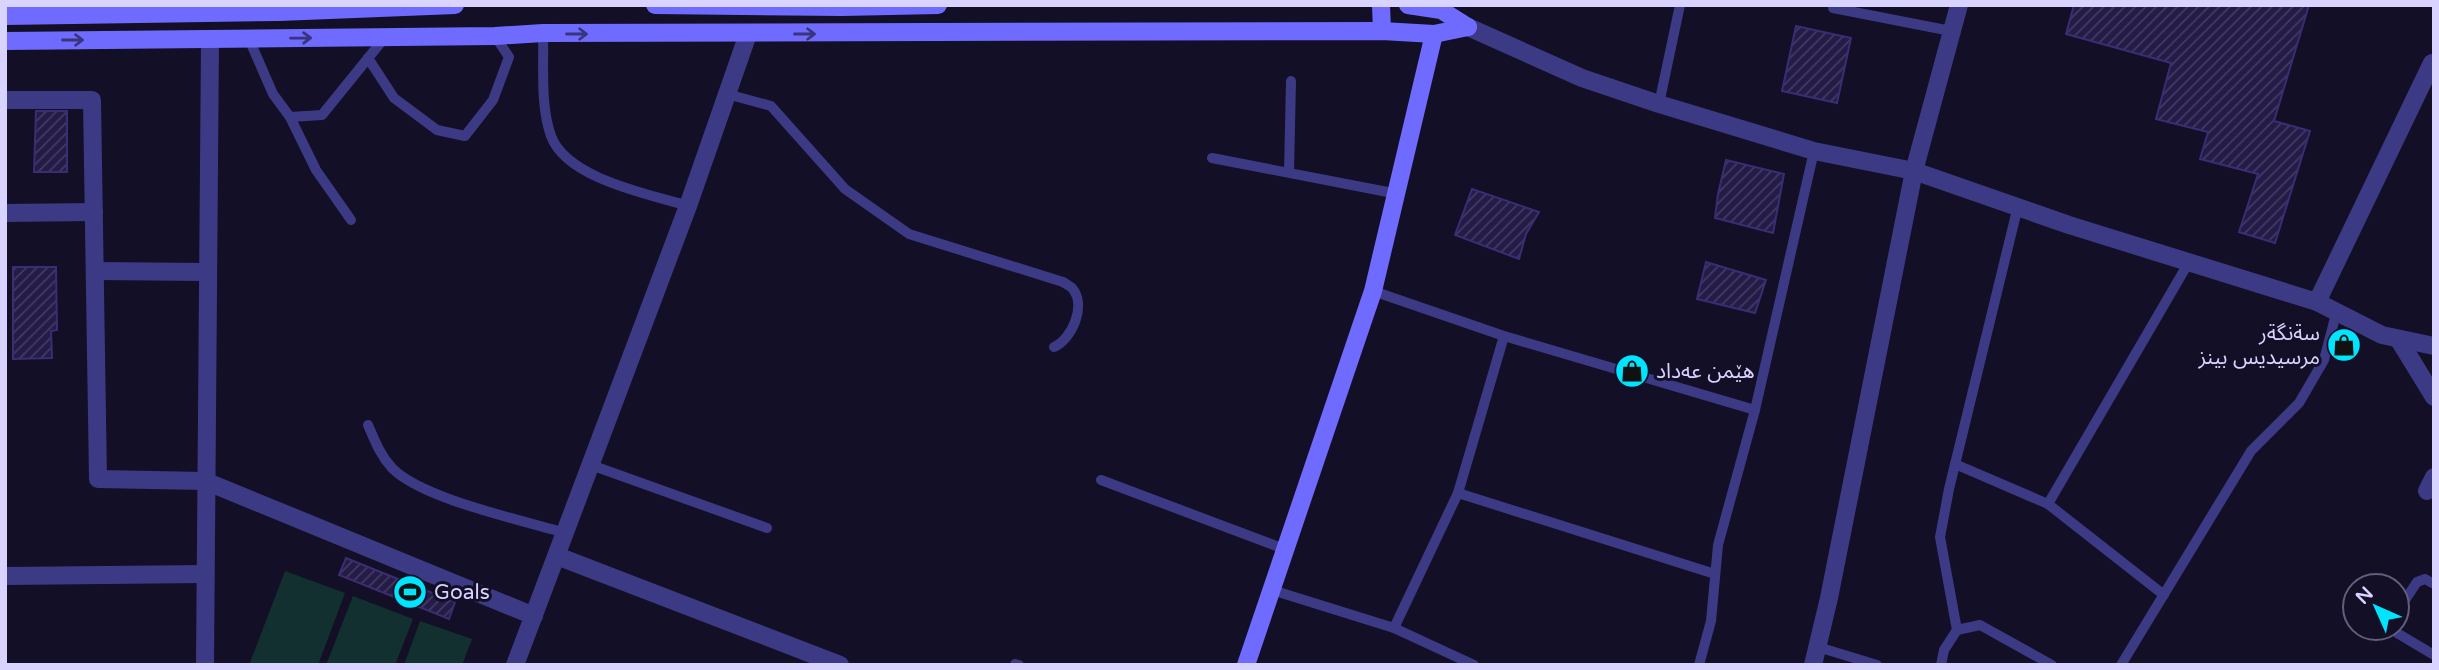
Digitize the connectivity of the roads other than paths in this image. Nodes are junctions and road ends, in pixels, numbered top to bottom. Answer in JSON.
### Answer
{"nodes":[{"id":1,"x":455,"y":5,"type":"edge"},
{"id":2,"x":655,"y":5,"type":"edge"},
{"id":3,"x":938,"y":5,"type":"edge"},
{"id":4,"x":1381,"y":5,"type":"edge"},
{"id":5,"x":1408,"y":5,"type":"edge"},
{"id":6,"x":1680,"y":5,"type":"edge"},
{"id":7,"x":1959,"y":5,"type":"edge"},
{"id":8,"x":428,"y":6,"type":"edge"},
{"id":9,"x":714,"y":6,"type":"edge"},
{"id":10,"x":842,"y":6,"type":"edge"},
{"id":11,"x":387,"y":7,"type":"edge"},
{"id":12,"x":1442,"y":8,"type":"edge"},
{"id":13,"x":1833,"y":8,"type":"dead end"},
{"id":14,"x":193,"y":9,"type":"edge"},
{"id":15,"x":279,"y":9,"type":"edge"},
{"id":16,"x":105,"y":10,"type":"edge"},
{"id":17,"x":16,"y":12,"type":"edge"},
{"id":18,"x":1468,"y":27,"type":"junction"},
{"id":19,"x":1382,"y":31,"type":"junction"},
{"id":20,"x":1951,"y":31,"type":"junction"},
{"id":21,"x":543,"y":33,"type":"junction"},
{"id":22,"x":748,"y":34,"type":"junction"},
{"id":23,"x":1434,"y":34,"type":"junction"},
{"id":24,"x":386,"y":36,"type":"junction"},
{"id":25,"x":428,"y":36,"type":"junction"},
{"id":26,"x":495,"y":36,"type":"junction"},
{"id":27,"x":249,"y":39,"type":"junction"},
{"id":28,"x":210,"y":40,"type":"junction"},
{"id":29,"x":5,"y":41,"type":"edge"},
{"id":30,"x":368,"y":58,"type":"junction"},
{"id":31,"x":2432,"y":62,"type":"edge"},
{"id":32,"x":1291,"y":81,"type":"dead end"},
{"id":33,"x":727,"y":94,"type":"junction"},
{"id":34,"x":5,"y":100,"type":"edge"},
{"id":35,"x":1659,"y":104,"type":"junction"},
{"id":36,"x":290,"y":117,"type":"junction"},
{"id":37,"x":1814,"y":151,"type":"junction"},
{"id":38,"x":1212,"y":158,"type":"dead end"},
{"id":39,"x":1914,"y":170,"type":"junction"},
{"id":40,"x":1289,"y":172,"type":"junction"},
{"id":41,"x":1398,"y":194,"type":"junction"},
{"id":42,"x":2018,"y":205,"type":"junction"},
{"id":43,"x":688,"y":206,"type":"junction"},
{"id":44,"x":94,"y":212,"type":"junction"},
{"id":45,"x":5,"y":213,"type":"edge"},
{"id":46,"x":351,"y":220,"type":"dead end"},
{"id":47,"x":2189,"y":262,"type":"junction"},
{"id":48,"x":95,"y":271,"type":"junction"},
{"id":49,"x":207,"y":272,"type":"junction"},
{"id":50,"x":1373,"y":291,"type":"junction"},
{"id":51,"x":2317,"y":302,"type":"junction"},
{"id":52,"x":2336,"y":314,"type":"junction"},
{"id":53,"x":1504,"y":336,"type":"junction"},
{"id":54,"x":2399,"y":340,"type":"junction"},
{"id":55,"x":2434,"y":346,"type":"edge"},
{"id":56,"x":1054,"y":347,"type":"dead end"},
{"id":57,"x":2434,"y":397,"type":"edge"},
{"id":58,"x":1755,"y":411,"type":"junction"},
{"id":59,"x":368,"y":425,"type":"dead end"},
{"id":60,"x":1955,"y":464,"type":"junction"},
{"id":61,"x":591,"y":465,"type":"junction"},
{"id":62,"x":1101,"y":480,"type":"dead end"},
{"id":63,"x":205,"y":481,"type":"junction"},
{"id":64,"x":1458,"y":493,"type":"junction"},
{"id":65,"x":2048,"y":504,"type":"junction"},
{"id":66,"x":767,"y":528,"type":"dead end"},
{"id":67,"x":565,"y":533,"type":"junction"},
{"id":68,"x":1287,"y":550,"type":"junction"},
{"id":69,"x":557,"y":556,"type":"junction"},
{"id":70,"x":1715,"y":573,"type":"junction"},
{"id":71,"x":205,"y":574,"type":"junction"},
{"id":72,"x":5,"y":576,"type":"edge"},
{"id":73,"x":2434,"y":584,"type":"edge"},
{"id":74,"x":1272,"y":590,"type":"junction"},
{"id":75,"x":2411,"y":591,"type":"edge"},
{"id":76,"x":2164,"y":595,"type":"junction"},
{"id":77,"x":534,"y":616,"type":"junction"},
{"id":78,"x":1394,"y":628,"type":"junction"},
{"id":79,"x":1958,"y":631,"type":"junction"},
{"id":80,"x":2411,"y":641,"type":"edge"},
{"id":81,"x":1818,"y":647,"type":"junction"},
{"id":82,"x":2434,"y":654,"type":"edge"},
{"id":83,"x":205,"y":665,"type":"edge"},
{"id":84,"x":515,"y":665,"type":"edge"},
{"id":85,"x":840,"y":665,"type":"edge"},
{"id":86,"x":1246,"y":665,"type":"edge"},
{"id":87,"x":1474,"y":665,"type":"edge"},
{"id":88,"x":1699,"y":665,"type":"edge"},
{"id":89,"x":1812,"y":665,"type":"edge"},
{"id":90,"x":1877,"y":665,"type":"edge"},
{"id":91,"x":1941,"y":665,"type":"edge"},
{"id":92,"x":2052,"y":665,"type":"edge"},
{"id":93,"x":2120,"y":665,"type":"edge"}],
"edges":[{"from":1,"to":8,"type":"street"},
{"from":2,"to":9,"type":"street"},
{"from":3,"to":10,"type":"street"},
{"from":4,"to":19,"type":"street"},
{"from":5,"to":12,"type":"street"},
{"from":6,"to":35,"type":"lane"},
{"from":7,"to":20,"type":"street"},
{"from":8,"to":11,"type":"street"},
{"from":8,"to":25,"type":"street"},
{"from":9,"to":10,"type":"street"},
{"from":11,"to":15,"type":"street"},
{"from":12,"to":18,"type":"street"},
{"from":12,"to":23,"type":"street"},
{"from":13,"to":20,"type":"lane"},
{"from":14,"to":15,"type":"street"},
{"from":14,"to":16,"type":"street"},
{"from":16,"to":17,"type":"street"},
{"from":18,"to":23,"type":"street"},
{"from":18,"to":35,"type":"street"},
{"from":22,"to":19,"type":"street","one_way":true},
{"from":19,"to":23,"type":"street"},
{"from":20,"to":39,"type":"street"},
{"from":21,"to":22,"type":"street","one_way":true},
{"from":21,"to":26,"type":"street"},
{"from":21,"to":43,"type":"lane"},
{"from":22,"to":33,"type":"street"},
{"from":23,"to":41,"type":"street"},
{"from":24,"to":25,"type":"street"},
{"from":27,"to":24,"type":"street","one_way":true},
{"from":24,"to":30,"type":"lane"},
{"from":25,"to":26,"type":"street"},
{"from":26,"to":30,"type":"lane"},
{"from":27,"to":28,"type":"street"},
{"from":27,"to":36,"type":"lane"},
{"from":29,"to":28,"type":"street","one_way":true},
{"from":28,"to":49,"type":"street"},
{"from":30,"to":36,"type":"lane"},
{"from":31,"to":51,"type":"street"},
{"from":32,"to":40,"type":"lane"},
{"from":33,"to":43,"type":"street"},
{"from":33,"to":56,"type":"lane"},
{"from":34,"to":44,"type":"street"},
{"from":35,"to":37,"type":"street"},
{"from":36,"to":46,"type":"lane"},
{"from":37,"to":39,"type":"street"},
{"from":37,"to":58,"type":"lane"},
{"from":38,"to":40,"type":"lane"},
{"from":39,"to":42,"type":"street"},
{"from":39,"to":81,"type":"street"},
{"from":40,"to":41,"type":"lane"},
{"from":41,"to":50,"type":"street"},
{"from":42,"to":47,"type":"street"},
{"from":42,"to":60,"type":"lane"},
{"from":43,"to":61,"type":"street"},
{"from":44,"to":45,"type":"street"},
{"from":44,"to":48,"type":"street"},
{"from":47,"to":51,"type":"street"},
{"from":47,"to":65,"type":"lane"},
{"from":48,"to":49,"type":"street"},
{"from":48,"to":63,"type":"street"},
{"from":49,"to":63,"type":"street"},
{"from":50,"to":53,"type":"lane"},
{"from":50,"to":68,"type":"street"},
{"from":51,"to":52,"type":"street"},
{"from":52,"to":54,"type":"street"},
{"from":52,"to":76,"type":"lane"},
{"from":53,"to":58,"type":"lane"},
{"from":53,"to":64,"type":"lane"},
{"from":54,"to":55,"type":"street"},
{"from":54,"to":57,"type":"street"},
{"from":58,"to":70,"type":"lane"},
{"from":59,"to":67,"type":"lane"},
{"from":60,"to":65,"type":"lane"},
{"from":60,"to":79,"type":"lane"},
{"from":61,"to":66,"type":"lane"},
{"from":61,"to":67,"type":"street"},
{"from":62,"to":68,"type":"lane"},
{"from":63,"to":71,"type":"street"},
{"from":63,"to":77,"type":"street"},
{"from":64,"to":70,"type":"lane"},
{"from":64,"to":78,"type":"lane"},
{"from":65,"to":76,"type":"lane"},
{"from":67,"to":69,"type":"street"},
{"from":68,"to":74,"type":"street"},
{"from":69,"to":77,"type":"street"},
{"from":69,"to":85,"type":"street"},
{"from":70,"to":88,"type":"lane"},
{"from":71,"to":72,"type":"street"},
{"from":71,"to":83,"type":"street"},
{"from":73,"to":75,"type":"lane"},
{"from":74,"to":78,"type":"lane"},
{"from":74,"to":86,"type":"street"},
{"from":76,"to":93,"type":"lane"},
{"from":77,"to":84,"type":"street"},
{"from":78,"to":87,"type":"lane"},
{"from":79,"to":91,"type":"lane"},
{"from":79,"to":92,"type":"lane"},
{"from":80,"to":82,"type":"lane"},
{"from":81,"to":89,"type":"street"},
{"from":81,"to":90,"type":"lane"}]}
